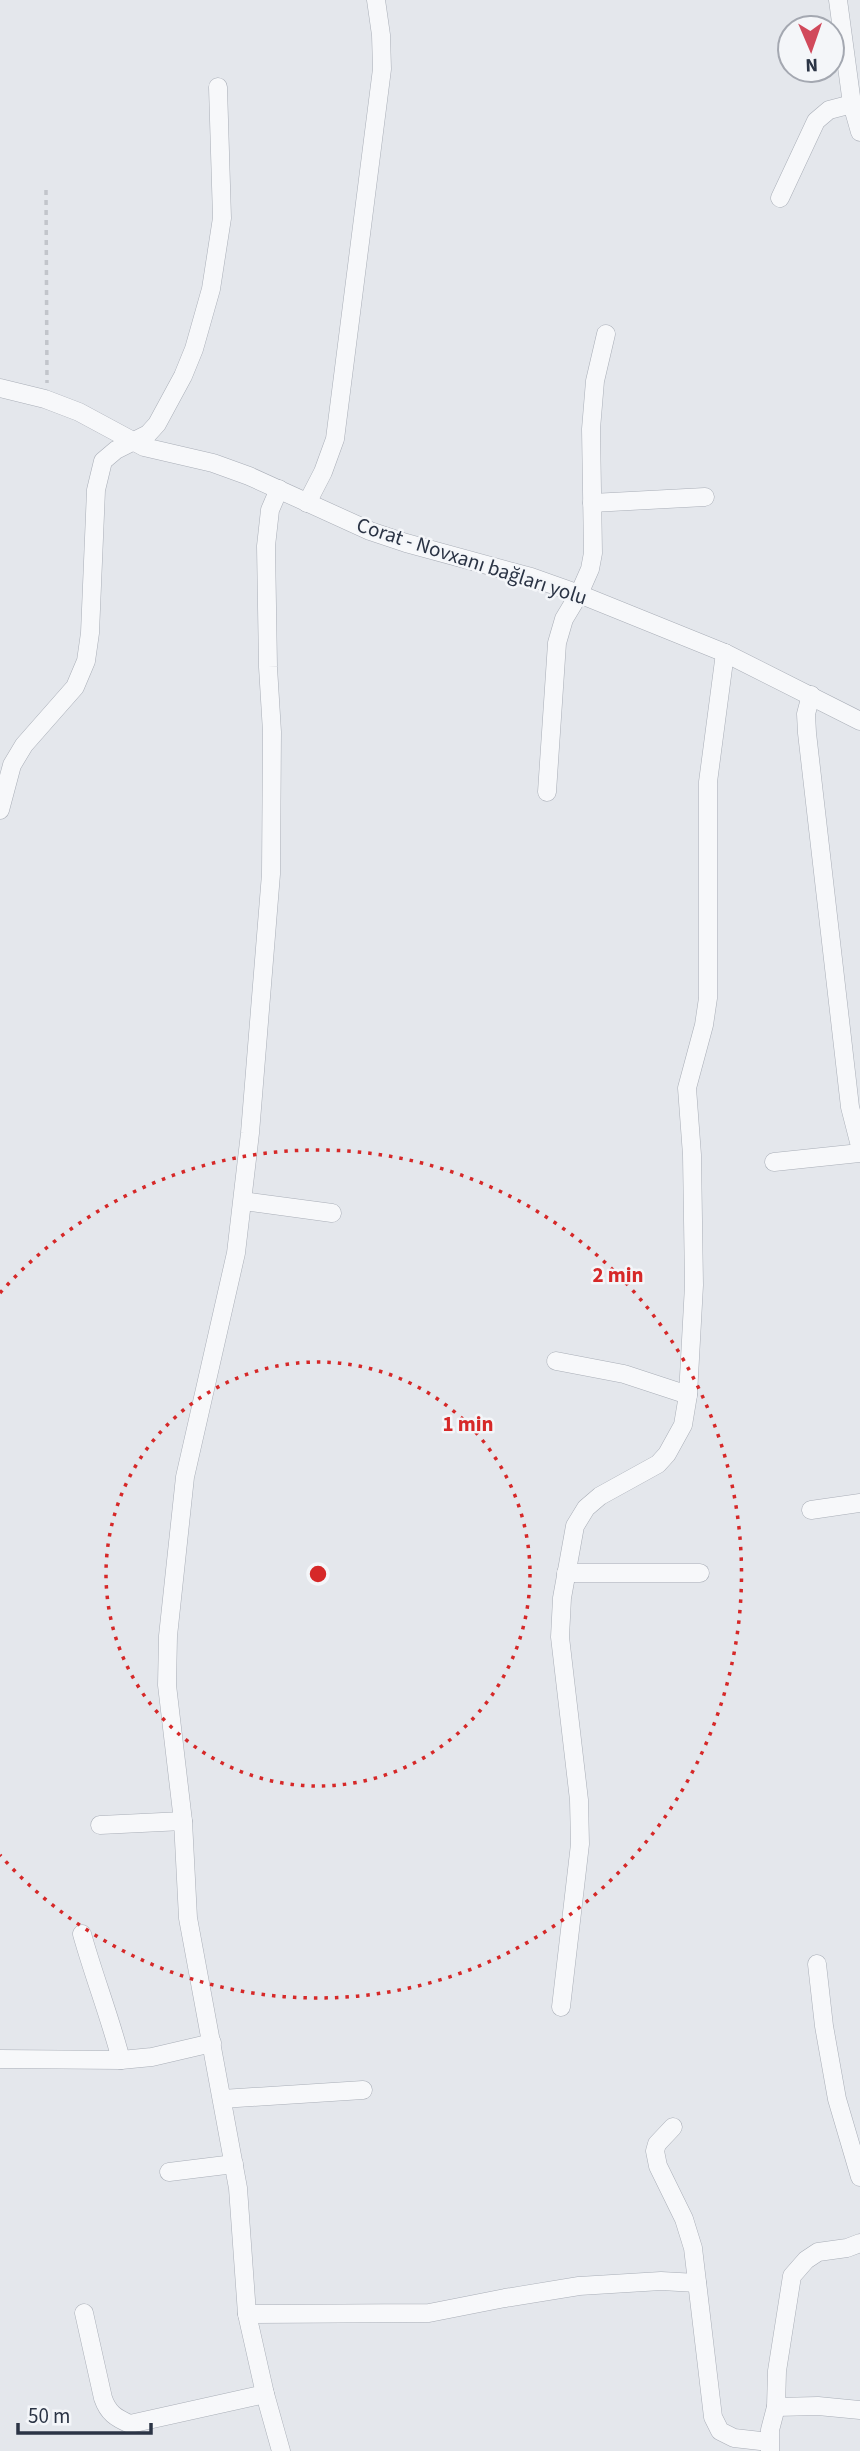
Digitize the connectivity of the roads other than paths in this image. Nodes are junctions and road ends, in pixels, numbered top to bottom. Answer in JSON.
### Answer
{"nodes":[{"id":1,"x":376,"y":0,"type":"edge"},
{"id":2,"x":838,"y":0,"type":"edge"},
{"id":3,"x":218,"y":87,"type":"dead end"},
{"id":4,"x":852,"y":104,"type":"junction"},
{"id":5,"x":860,"y":132,"type":"edge"},
{"id":6,"x":780,"y":198,"type":"dead end"},
{"id":7,"x":606,"y":334,"type":"dead end"},
{"id":8,"x":0,"y":388,"type":"edge"},
{"id":9,"x":134,"y":442,"type":"junction"},
{"id":10,"x":279,"y":489,"type":"junction"},
{"id":11,"x":705,"y":497,"type":"dead end"},
{"id":12,"x":307,"y":503,"type":"junction"},
{"id":13,"x":592,"y":503,"type":"junction"},
{"id":14,"x":579,"y":594,"type":"junction"},
{"id":15,"x":725,"y":653,"type":"junction"},
{"id":16,"x":811,"y":695,"type":"junction"},
{"id":17,"x":860,"y":721,"type":"edge"},
{"id":18,"x":547,"y":792,"type":"dead end"},
{"id":19,"x":0,"y":810,"type":"edge"},
{"id":20,"x":860,"y":1146,"type":"edge"},
{"id":21,"x":860,"y":1153,"type":"edge"},
{"id":22,"x":774,"y":1162,"type":"dead end"},
{"id":23,"x":243,"y":1201,"type":"junction"},
{"id":24,"x":332,"y":1213,"type":"dead end"},
{"id":25,"x":556,"y":1361,"type":"dead end"},
{"id":26,"x":688,"y":1395,"type":"junction"},
{"id":27,"x":860,"y":1503,"type":"edge"},
{"id":28,"x":811,"y":1510,"type":"dead end"},
{"id":29,"x":566,"y":1573,"type":"junction"},
{"id":30,"x":700,"y":1573,"type":"dead end"},
{"id":31,"x":183,"y":1821,"type":"junction"},
{"id":32,"x":100,"y":1825,"type":"dead end"},
{"id":33,"x":82,"y":1934,"type":"dead end"},
{"id":34,"x":817,"y":1964,"type":"dead end"},
{"id":35,"x":561,"y":2007,"type":"dead end"},
{"id":36,"x":212,"y":2043,"type":"junction"},
{"id":37,"x":0,"y":2059,"type":"edge"},
{"id":38,"x":121,"y":2060,"type":"junction"},
{"id":39,"x":363,"y":2090,"type":"dead end"},
{"id":40,"x":222,"y":2099,"type":"junction"},
{"id":41,"x":673,"y":2127,"type":"dead end"},
{"id":42,"x":234,"y":2164,"type":"junction"},
{"id":43,"x":169,"y":2172,"type":"dead end"},
{"id":44,"x":860,"y":2177,"type":"edge"},
{"id":45,"x":860,"y":2243,"type":"edge"},
{"id":46,"x":697,"y":2283,"type":"junction"},
{"id":47,"x":84,"y":2313,"type":"dead end"},
{"id":48,"x":247,"y":2314,"type":"junction"},
{"id":49,"x":265,"y":2394,"type":"junction"},
{"id":50,"x":775,"y":2407,"type":"junction"},
{"id":51,"x":860,"y":2410,"type":"edge"},
{"id":52,"x":770,"y":2447,"type":"edge"},
{"id":53,"x":281,"y":2451,"type":"edge"}],
"edges":[{"from":1,"to":12,"type":"street"},
{"from":2,"to":4,"type":"street"},
{"from":3,"to":9,"type":"street"},
{"from":4,"to":5,"type":"street"},
{"from":4,"to":6,"type":"street"},
{"from":7,"to":13,"type":"street"},
{"from":8,"to":9,"type":"street","name":"Corat - Novxanı bağları yolu"},
{"from":9,"to":10,"type":"street","name":"Corat - Novxanı bağları yolu"},
{"from":9,"to":19,"type":"street"},
{"from":10,"to":12,"type":"street","name":"Corat - Novxanı bağları yolu"},
{"from":10,"to":23,"type":"street"},
{"from":11,"to":13,"type":"street"},
{"from":12,"to":14,"type":"street","name":"Corat - Novxanı bağları yolu"},
{"from":13,"to":14,"type":"street"},
{"from":14,"to":15,"type":"street","name":"Corat - Novxanı bağları yolu"},
{"from":14,"to":18,"type":"street"},
{"from":15,"to":16,"type":"street","name":"Corat - Novxanı bağları yolu"},
{"from":15,"to":26,"type":"street"},
{"from":16,"to":17,"type":"street","name":"Corat - Novxanı bağları yolu"},
{"from":16,"to":20,"type":"street"},
{"from":21,"to":22,"type":"street"},
{"from":23,"to":24,"type":"street"},
{"from":23,"to":31,"type":"street"},
{"from":25,"to":26,"type":"street"},
{"from":26,"to":29,"type":"street"},
{"from":27,"to":28,"type":"street"},
{"from":29,"to":30,"type":"street"},
{"from":29,"to":35,"type":"street"},
{"from":31,"to":32,"type":"street"},
{"from":31,"to":36,"type":"street"},
{"from":33,"to":38,"type":"street"},
{"from":34,"to":44,"type":"street"},
{"from":36,"to":38,"type":"street"},
{"from":36,"to":40,"type":"street"},
{"from":37,"to":38,"type":"street"},
{"from":39,"to":40,"type":"street"},
{"from":40,"to":42,"type":"street"},
{"from":41,"to":46,"type":"street"},
{"from":42,"to":43,"type":"street"},
{"from":42,"to":48,"type":"street"},
{"from":45,"to":50,"type":"street"},
{"from":46,"to":48,"type":"street"},
{"from":46,"to":52,"type":"street"},
{"from":47,"to":49,"type":"street"},
{"from":48,"to":49,"type":"street"},
{"from":49,"to":53,"type":"street"},
{"from":50,"to":51,"type":"street"},
{"from":50,"to":52,"type":"street"}]}
